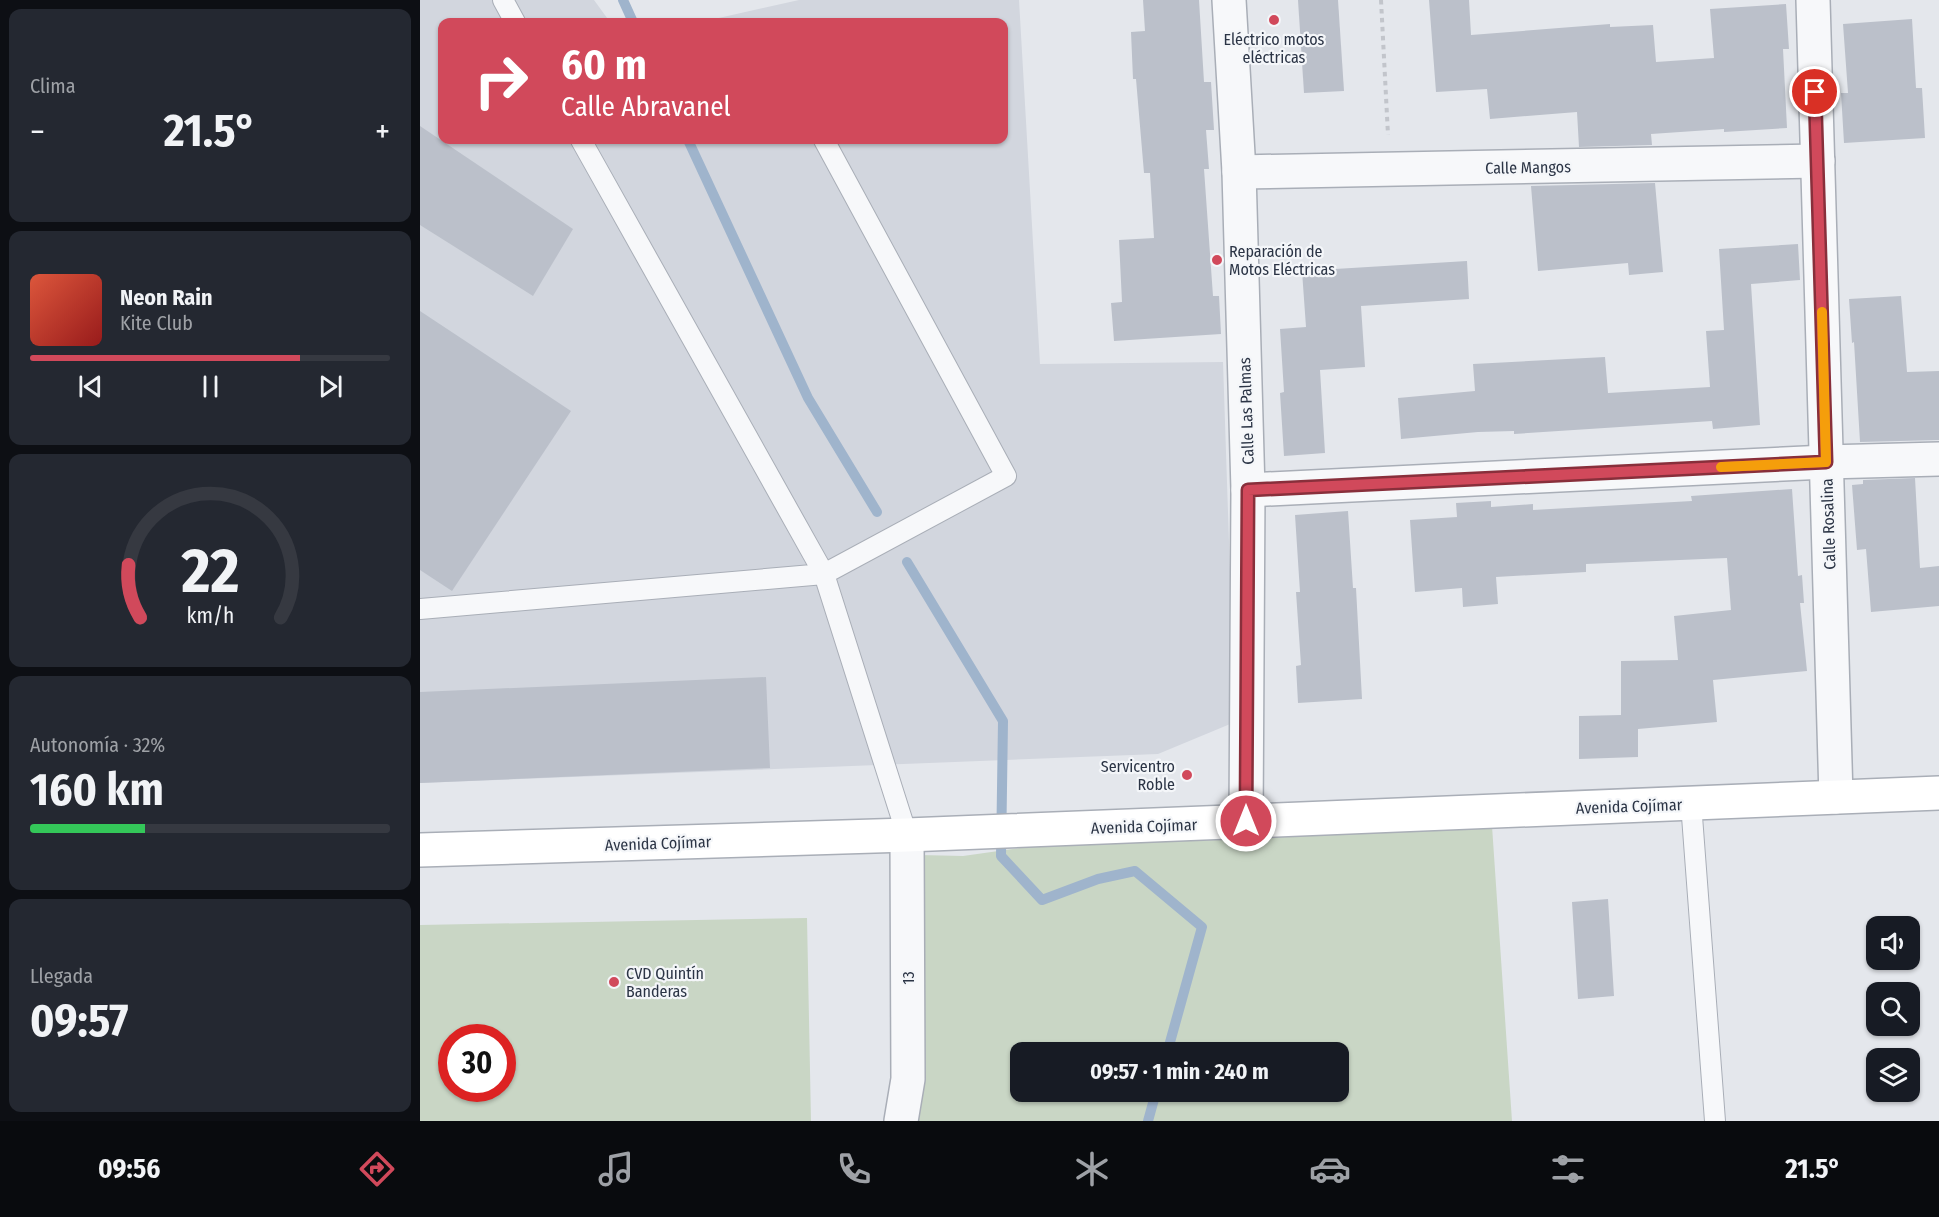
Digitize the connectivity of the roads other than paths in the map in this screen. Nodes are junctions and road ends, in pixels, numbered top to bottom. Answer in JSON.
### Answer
{"nodes":[{"id":1,"x":503,"y":0,"type":"edge"},
{"id":2,"x":1229,"y":0,"type":"edge"},
{"id":3,"x":1813,"y":0,"type":"edge"},
{"id":4,"x":513,"y":18,"type":"edge"},
{"id":5,"x":583,"y":144,"type":"edge"},
{"id":6,"x":826,"y":144,"type":"edge"},
{"id":7,"x":1818,"y":161,"type":"junction"},
{"id":8,"x":1239,"y":171,"type":"junction"},
{"id":9,"x":1939,"y":459,"type":"edge"},
{"id":10,"x":1826,"y":462,"type":"junction"},
{"id":11,"x":1248,"y":490,"type":"junction"},
{"id":12,"x":824,"y":574,"type":"junction"},
{"id":13,"x":420,"y":609,"type":"edge"},
{"id":14,"x":1939,"y":793,"type":"edge"},
{"id":15,"x":1836,"y":797,"type":"junction"},
{"id":16,"x":1691,"y":803,"type":"junction"},
{"id":17,"x":1246,"y":821,"type":"junction"},
{"id":18,"x":908,"y":835,"type":"junction"},
{"id":19,"x":420,"y":850,"type":"edge"},
{"id":20,"x":902,"y":1121,"type":"edge"},
{"id":21,"x":1715,"y":1121,"type":"edge"}],
"edges":[{"from":1,"to":4,"type":"lane"},
{"from":2,"to":8,"type":"street","name":"Calle Las Palmas"},
{"from":3,"to":7,"type":"street","name":"Calle Rosalina"},
{"from":5,"to":12,"type":"lane"},
{"from":6,"to":12,"type":"lane"},
{"from":7,"to":8,"type":"street","name":"Calle Mangos"},
{"from":7,"to":10,"type":"street","name":"Calle Rosalina"},
{"from":8,"to":11,"type":"street","name":"Calle Las Palmas"},
{"from":9,"to":10,"type":"street"},
{"from":10,"to":11,"type":"street"},
{"from":10,"to":15,"type":"street","name":"Calle Rosalina"},
{"from":11,"to":17,"type":"street","name":"Calle Las Palmas"},
{"from":12,"to":13,"type":"lane"},
{"from":12,"to":18,"type":"lane"},
{"from":14,"to":15,"type":"main road","name":"Avenida Cojímar"},
{"from":15,"to":16,"type":"main road","name":"Avenida Cojímar"},
{"from":16,"to":17,"type":"main road","name":"Avenida Cojímar"},
{"from":16,"to":21,"type":"lane"},
{"from":17,"to":18,"type":"main road","name":"Avenida Cojímar"},
{"from":18,"to":19,"type":"main road","name":"Avenida Cojímar"},
{"from":18,"to":20,"type":"street","name":"13"}]}
